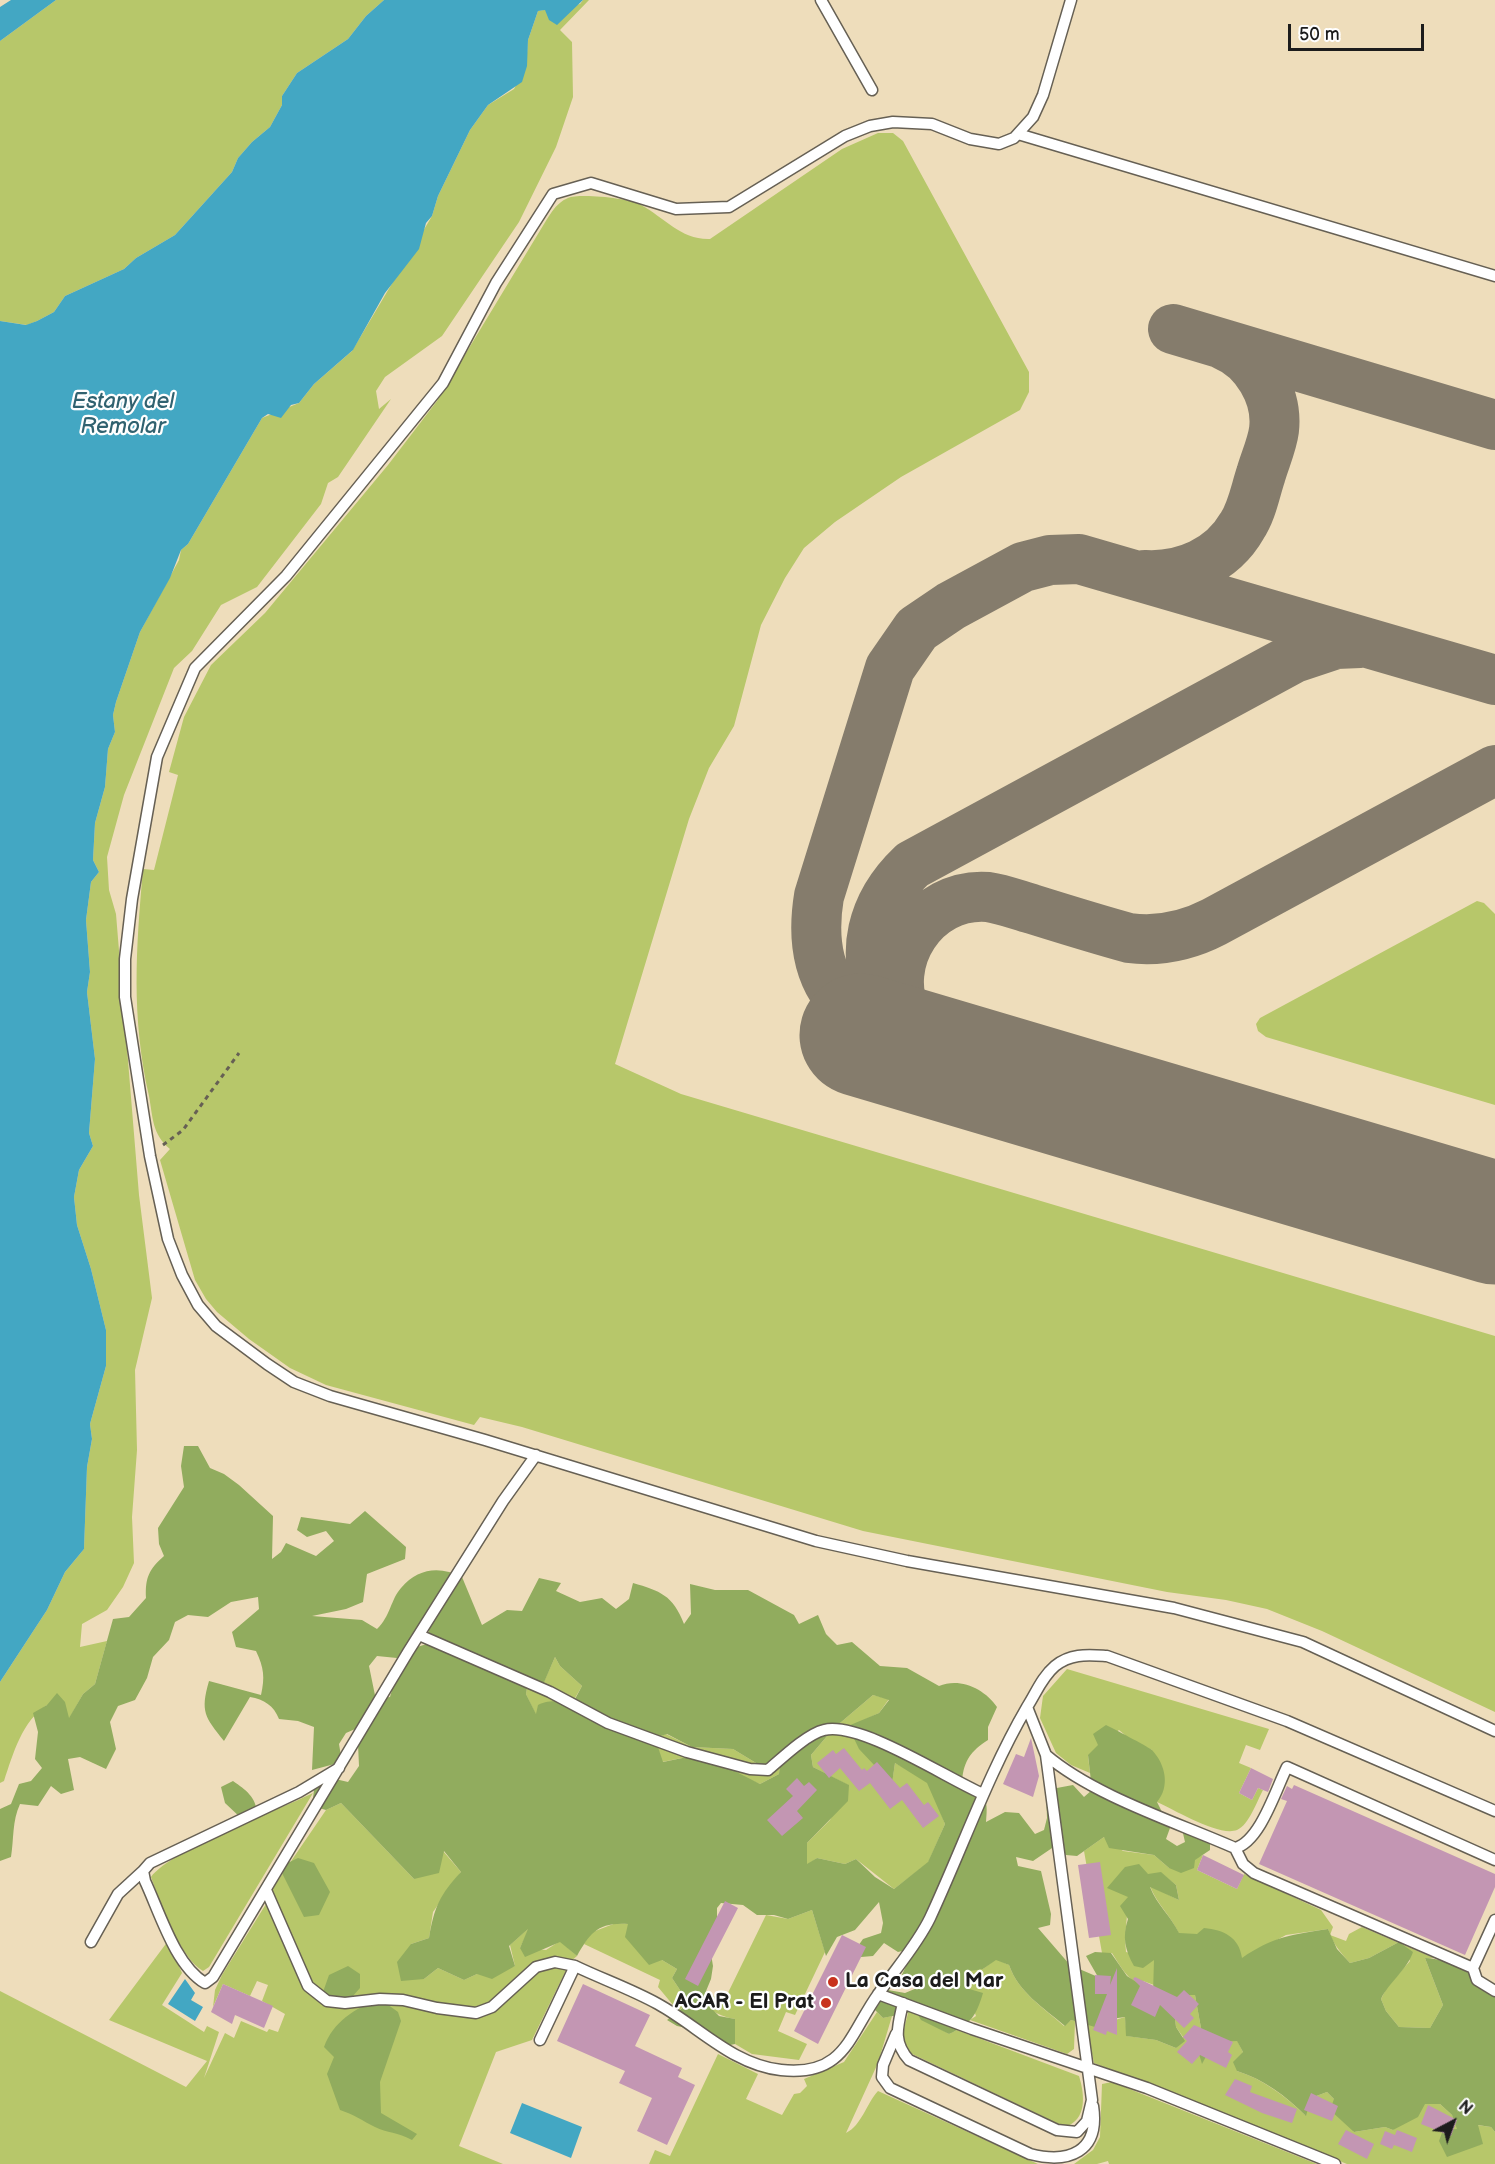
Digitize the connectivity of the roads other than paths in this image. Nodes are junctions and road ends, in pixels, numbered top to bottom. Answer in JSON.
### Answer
{"nodes":[{"id":1,"x":821,"y":0,"type":"edge"},
{"id":2,"x":1071,"y":0,"type":"edge"},
{"id":3,"x":872,"y":90,"type":"dead end"},
{"id":4,"x":1018,"y":134,"type":"junction"},
{"id":5,"x":1495,"y":276,"type":"edge"},
{"id":6,"x":536,"y":1455,"type":"junction"},
{"id":7,"x":419,"y":1635,"type":"junction"},
{"id":8,"x":1027,"y":1707,"type":"junction"},
{"id":9,"x":1495,"y":1731,"type":"edge"},
{"id":10,"x":1046,"y":1755,"type":"junction"},
{"id":11,"x":339,"y":1768,"type":"junction"},
{"id":12,"x":983,"y":1794,"type":"junction"},
{"id":13,"x":1495,"y":1811,"type":"edge"},
{"id":14,"x":1235,"y":1848,"type":"junction"},
{"id":15,"x":1495,"y":1860,"type":"edge"},
{"id":16,"x":143,"y":1871,"type":"junction"},
{"id":17,"x":266,"y":1890,"type":"junction"},
{"id":18,"x":1495,"y":1920,"type":"edge"},
{"id":19,"x":91,"y":1942,"type":"dead end"},
{"id":20,"x":575,"y":1966,"type":"junction"},
{"id":21,"x":1473,"y":1968,"type":"junction"},
{"id":22,"x":1495,"y":1991,"type":"edge"},
{"id":23,"x":878,"y":1994,"type":"junction"},
{"id":24,"x":903,"y":2003,"type":"junction"},
{"id":25,"x":897,"y":2031,"type":"junction"},
{"id":26,"x":540,"y":2040,"type":"dead end"},
{"id":27,"x":1087,"y":2068,"type":"junction"},
{"id":28,"x":1092,"y":2100,"type":"junction"},
{"id":29,"x":1335,"y":2164,"type":"edge"}],
"edges":[{"from":1,"to":3,"type":"lane"},
{"from":2,"to":4,"type":"lane"},
{"from":4,"to":5,"type":"lane"},
{"from":4,"to":6,"type":"lane"},
{"from":6,"to":7,"type":"lane"},
{"from":6,"to":9,"type":"lane"},
{"from":7,"to":11,"type":"lane"},
{"from":7,"to":12,"type":"lane"},
{"from":8,"to":10,"type":"lane"},
{"from":8,"to":12,"type":"lane"},
{"from":8,"to":13,"type":"lane"},
{"from":10,"to":14,"type":"lane"},
{"from":10,"to":27,"type":"lane"},
{"from":11,"to":16,"type":"lane"},
{"from":11,"to":17,"type":"lane"},
{"from":12,"to":23,"type":"lane"},
{"from":14,"to":15,"type":"lane"},
{"from":14,"to":21,"type":"lane"},
{"from":16,"to":17,"type":"lane"},
{"from":16,"to":19,"type":"lane"},
{"from":17,"to":20,"type":"lane"},
{"from":18,"to":21,"type":"lane"},
{"from":20,"to":23,"type":"lane"},
{"from":20,"to":26,"type":"lane"},
{"from":21,"to":22,"type":"lane"},
{"from":23,"to":24,"type":"lane"},
{"from":24,"to":25,"type":"lane"},
{"from":24,"to":27,"type":"lane"},
{"from":25,"to":28,"type":"lane"},
{"from":25,"to":28,"type":"lane"},
{"from":27,"to":28,"type":"lane"},
{"from":27,"to":29,"type":"lane"}]}
